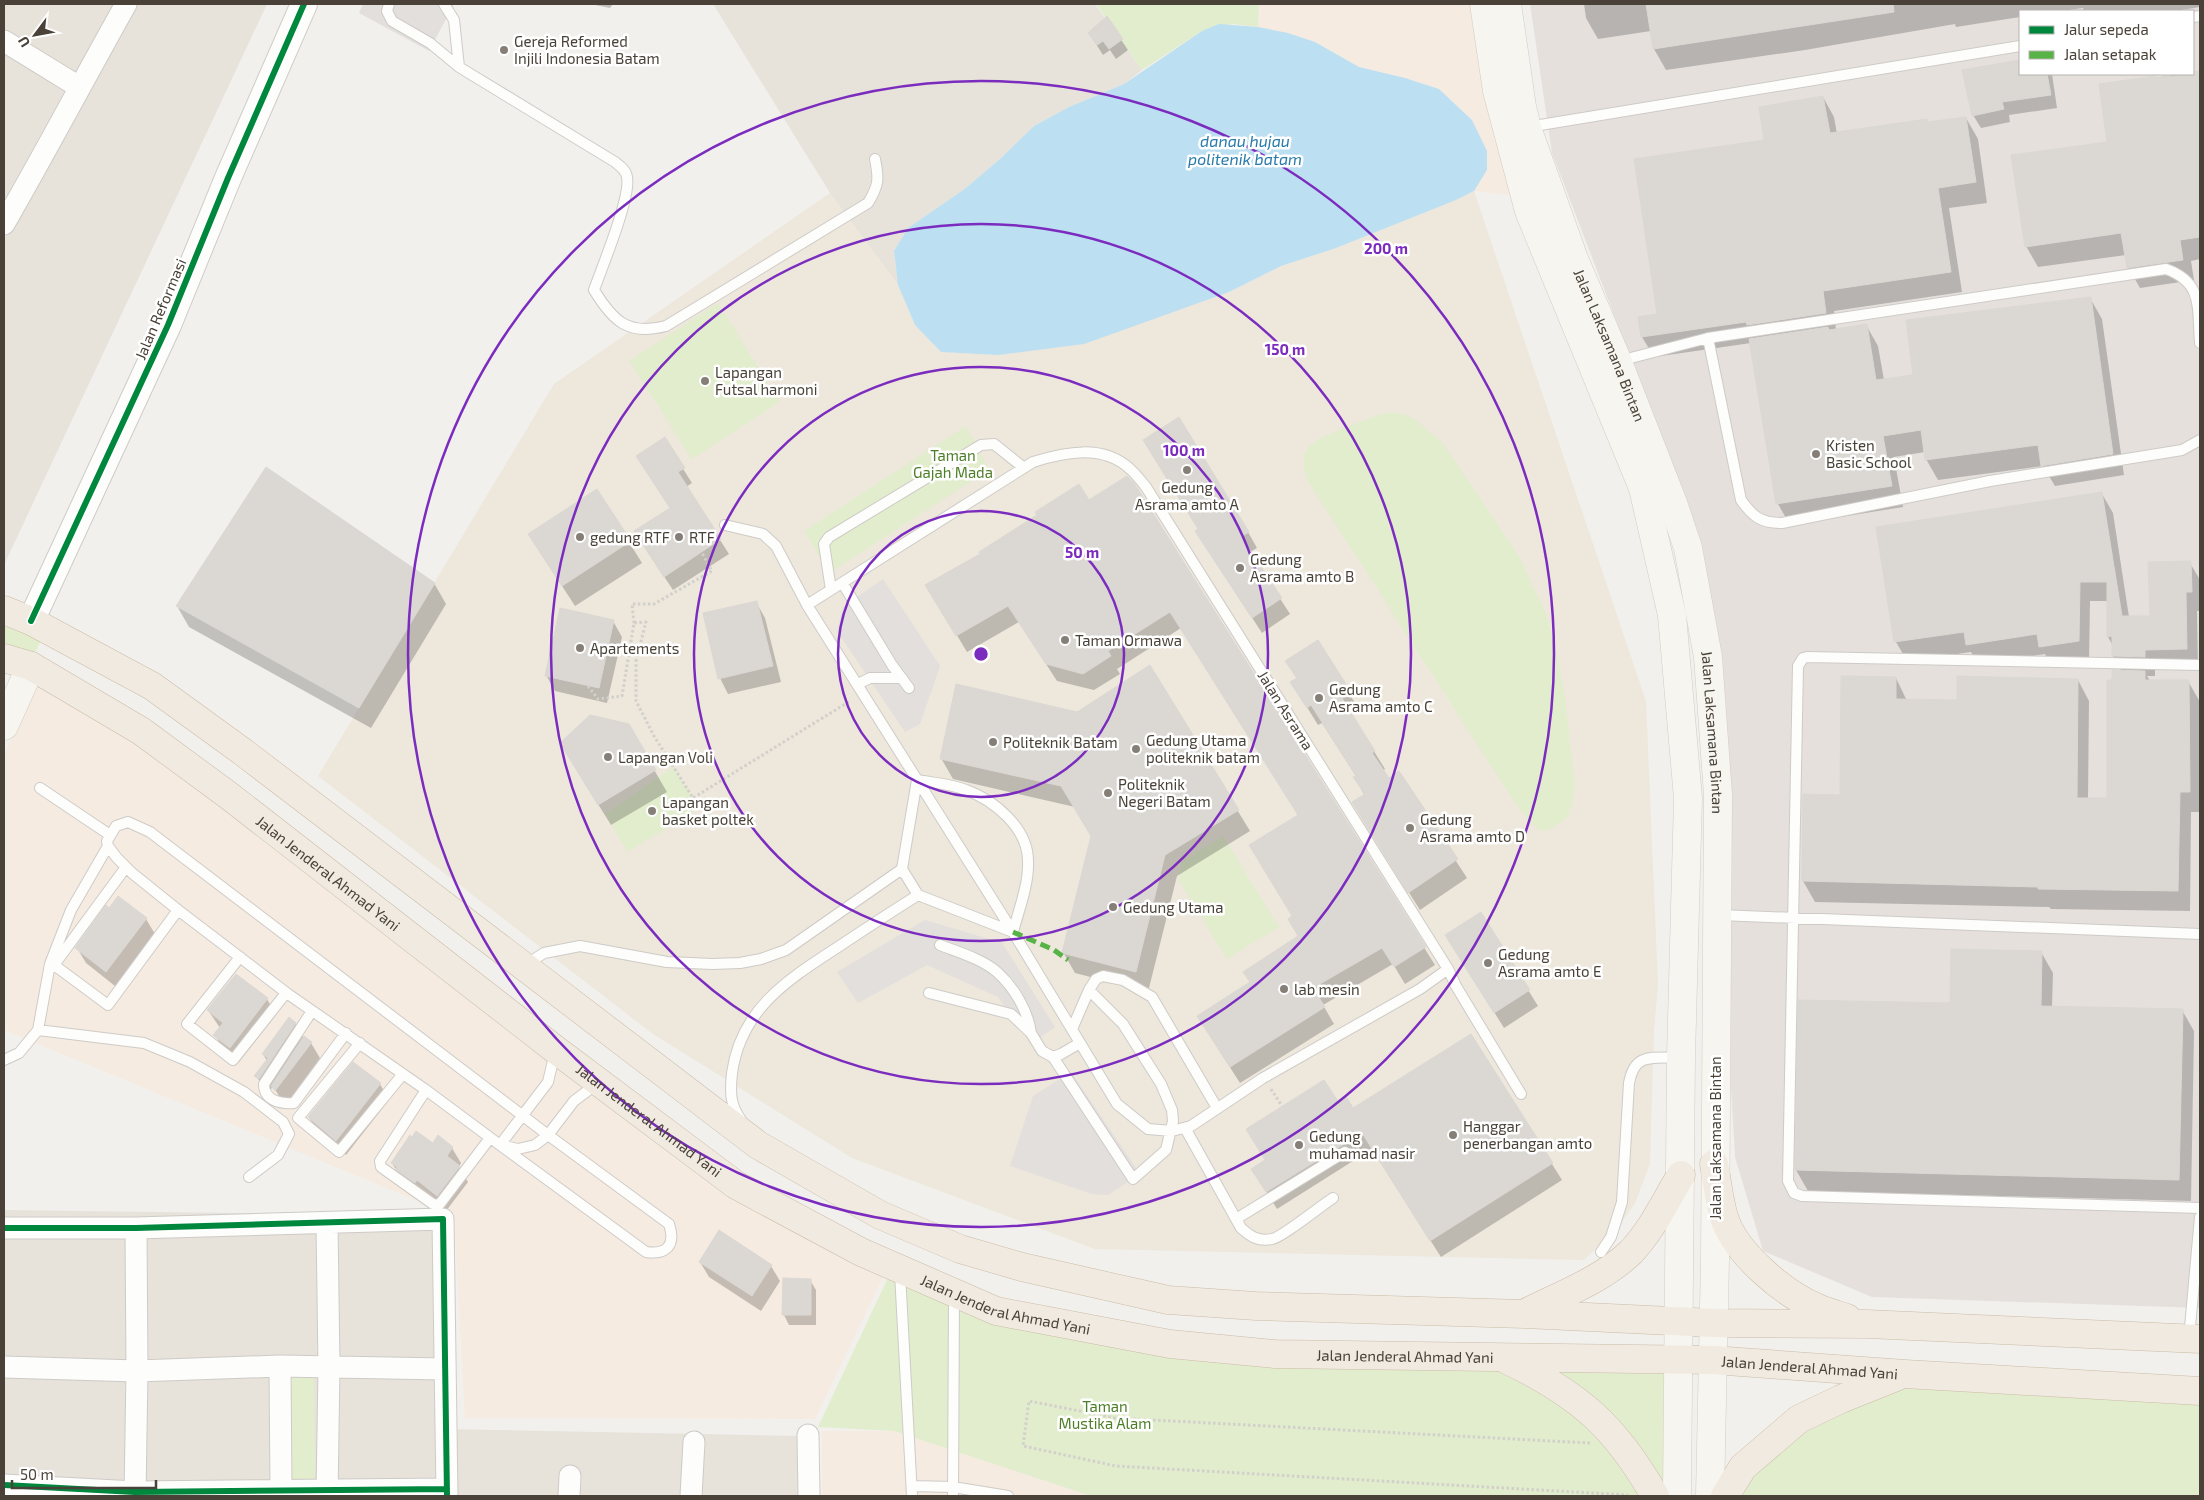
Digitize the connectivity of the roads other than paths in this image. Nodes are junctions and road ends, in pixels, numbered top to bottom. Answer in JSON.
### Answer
{"nodes":[{"id":1,"x":126,"y":4,"type":"edge"},
{"id":2,"x":304,"y":4,"type":"edge"},
{"id":3,"x":389,"y":4,"type":"edge"},
{"id":4,"x":444,"y":4,"type":"edge"},
{"id":5,"x":1484,"y":4,"type":"edge"},
{"id":6,"x":1507,"y":4,"type":"edge"},
{"id":7,"x":4,"y":41,"type":"edge"},
{"id":8,"x":2019,"y":46,"type":"edge"},
{"id":9,"x":459,"y":67,"type":"junction"},
{"id":10,"x":79,"y":87,"type":"junction"},
{"id":11,"x":1527,"y":128,"type":"junction"},
{"id":12,"x":874,"y":159,"type":"dead end"},
{"id":13,"x":4,"y":224,"type":"edge"},
{"id":14,"x":1708,"y":338,"type":"junction"},
{"id":15,"x":2200,"y":343,"type":"edge"},
{"id":16,"x":1618,"y":362,"type":"junction"},
{"id":17,"x":2200,"y":440,"type":"edge"},
{"id":18,"x":1024,"y":468,"type":"junction"},
{"id":19,"x":725,"y":525,"type":"dead end"},
{"id":20,"x":842,"y":584,"type":"junction"},
{"id":21,"x":831,"y":590,"type":"junction"},
{"id":22,"x":807,"y":605,"type":"junction"},
{"id":23,"x":4,"y":610,"type":"edge"},
{"id":24,"x":31,"y":621,"type":"junction"},
{"id":25,"x":11,"y":661,"type":"edge"},
{"id":26,"x":2200,"y":665,"type":"edge"},
{"id":27,"x":902,"y":678,"type":"junction"},
{"id":28,"x":861,"y":688,"type":"junction"},
{"id":29,"x":909,"y":688,"type":"dead end"},
{"id":30,"x":4,"y":726,"type":"edge"},
{"id":31,"x":917,"y":780,"type":"junction"},
{"id":32,"x":40,"y":788,"type":"dead end"},
{"id":33,"x":1718,"y":795,"type":"junction"},
{"id":34,"x":1688,"y":798,"type":"junction"},
{"id":35,"x":109,"y":840,"type":"junction"},
{"id":36,"x":126,"y":867,"type":"junction"},
{"id":37,"x":902,"y":869,"type":"junction"},
{"id":38,"x":918,"y":895,"type":"junction"},
{"id":39,"x":178,"y":910,"type":"junction"},
{"id":40,"x":1717,"y":915,"type":"junction"},
{"id":41,"x":1794,"y":916,"type":"junction"},
{"id":42,"x":1013,"y":932,"type":"junction"},
{"id":43,"x":2200,"y":934,"type":"edge"},
{"id":44,"x":940,"y":945,"type":"dead end"},
{"id":45,"x":240,"y":957,"type":"junction"},
{"id":46,"x":524,"y":965,"type":"junction"},
{"id":47,"x":1448,"y":969,"type":"junction"},
{"id":48,"x":1089,"y":990,"type":"junction"},
{"id":49,"x":286,"y":993,"type":"junction"},
{"id":50,"x":929,"y":993,"type":"dead end"},
{"id":51,"x":312,"y":1011,"type":"junction"},
{"id":52,"x":1072,"y":1029,"type":"junction"},
{"id":53,"x":38,"y":1030,"type":"junction"},
{"id":54,"x":1031,"y":1033,"type":"junction"},
{"id":55,"x":346,"y":1034,"type":"junction"},
{"id":56,"x":360,"y":1043,"type":"junction"},
{"id":57,"x":1080,"y":1043,"type":"junction"},
{"id":58,"x":556,"y":1050,"type":"junction"},
{"id":59,"x":1053,"y":1057,"type":"junction"},
{"id":60,"x":1681,"y":1057,"type":"junction"},
{"id":61,"x":4,"y":1060,"type":"edge"},
{"id":62,"x":403,"y":1074,"type":"junction"},
{"id":63,"x":599,"y":1083,"type":"junction"},
{"id":64,"x":426,"y":1090,"type":"junction"},
{"id":65,"x":1521,"y":1094,"type":"dead end"},
{"id":66,"x":1218,"y":1108,"type":"junction"},
{"id":67,"x":522,"y":1116,"type":"junction"},
{"id":68,"x":1185,"y":1128,"type":"junction"},
{"id":69,"x":1170,"y":1131,"type":"junction"},
{"id":70,"x":548,"y":1135,"type":"junction"},
{"id":71,"x":490,"y":1138,"type":"junction"},
{"id":72,"x":500,"y":1145,"type":"junction"},
{"id":73,"x":758,"y":1145,"type":"junction"},
{"id":74,"x":1345,"y":1152,"type":"dead end"},
{"id":75,"x":1714,"y":1164,"type":"junction"},
{"id":76,"x":1681,"y":1175,"type":"junction"},
{"id":77,"x":249,"y":1177,"type":"dead end"},
{"id":78,"x":1333,"y":1198,"type":"dead end"},
{"id":79,"x":2200,"y":1208,"type":"edge"},
{"id":80,"x":880,"y":1215,"type":"junction"},
{"id":81,"x":2200,"y":1217,"type":"edge"},
{"id":82,"x":1236,"y":1219,"type":"junction"},
{"id":83,"x":327,"y":1223,"type":"junction"},
{"id":84,"x":4,"y":1228,"type":"edge"},
{"id":85,"x":136,"y":1228,"type":"junction"},
{"id":86,"x":861,"y":1252,"type":"junction"},
{"id":87,"x":1601,"y":1252,"type":"dead end"},
{"id":88,"x":900,"y":1270,"type":"junction"},
{"id":89,"x":954,"y":1293,"type":"junction"},
{"id":90,"x":1524,"y":1314,"type":"junction"},
{"id":91,"x":1679,"y":1321,"type":"junction"},
{"id":92,"x":1714,"y":1323,"type":"junction"},
{"id":93,"x":1867,"y":1324,"type":"junction"},
{"id":94,"x":2194,"y":1339,"type":"edge"},
{"id":95,"x":1503,"y":1358,"type":"junction"},
{"id":96,"x":1678,"y":1359,"type":"junction"},
{"id":97,"x":1713,"y":1360,"type":"junction"},
{"id":98,"x":280,"y":1366,"type":"junction"},
{"id":99,"x":4,"y":1367,"type":"edge"},
{"id":100,"x":329,"y":1367,"type":"junction"},
{"id":101,"x":444,"y":1369,"type":"junction"},
{"id":102,"x":137,"y":1370,"type":"junction"},
{"id":103,"x":1905,"y":1374,"type":"junction"},
{"id":104,"x":2200,"y":1390,"type":"edge"},
{"id":105,"x":808,"y":1435,"type":"dead end"},
{"id":106,"x":694,"y":1442,"type":"dead end"},
{"id":107,"x":4,"y":1485,"type":"edge"},
{"id":108,"x":281,"y":1489,"type":"junction"},
{"id":109,"x":912,"y":1491,"type":"edge"},
{"id":110,"x":953,"y":1491,"type":"edge"},
{"id":111,"x":327,"y":1492,"type":"edge"},
{"id":112,"x":447,"y":1492,"type":"edge"},
{"id":113,"x":135,"y":1494,"type":"edge"},
{"id":114,"x":691,"y":1496,"type":"edge"},
{"id":115,"x":809,"y":1496,"type":"edge"},
{"id":116,"x":1008,"y":1496,"type":"edge"},
{"id":117,"x":1655,"y":1496,"type":"edge"},
{"id":118,"x":1677,"y":1496,"type":"edge"},
{"id":119,"x":1710,"y":1496,"type":"edge"},
{"id":120,"x":1726,"y":1496,"type":"edge"}],
"edges":[{"from":1,"to":10,"type":"street"},
{"from":2,"to":24,"type":"street","name":"Jalan Reformasi"},
{"from":3,"to":9,"type":"lane"},
{"from":4,"to":9,"type":"lane"},
{"from":5,"to":34,"type":"main road","name":"Jalan Laksamana Bintan"},
{"from":6,"to":11,"type":"main road","name":"Jalan Laksamana Bintan"},
{"from":7,"to":10,"type":"street"},
{"from":8,"to":11,"type":"lane"},
{"from":9,"to":12,"type":"lane"},
{"from":10,"to":13,"type":"street"},
{"from":11,"to":16,"type":"main road","name":"Jalan Laksamana Bintan"},
{"from":14,"to":15,"type":"lane"},
{"from":14,"to":16,"type":"lane"},
{"from":14,"to":17,"type":"lane"},
{"from":16,"to":33,"type":"main road","name":"Jalan Laksamana Bintan"},
{"from":18,"to":20,"type":"lane","name":"Jalan Asrama"},
{"from":18,"to":21,"type":"lane"},
{"from":18,"to":47,"type":"lane","name":"Jalan Asrama"},
{"from":19,"to":22,"type":"lane"},
{"from":20,"to":21,"type":"lane","name":"Jalan Asrama"},
{"from":20,"to":27,"type":"lane"},
{"from":21,"to":22,"type":"lane","name":"Jalan Asrama"},
{"from":22,"to":28,"type":"lane"},
{"from":23,"to":24,"type":"highway"},
{"from":24,"to":46,"type":"highway"},
{"from":25,"to":30,"type":"main road"},
{"from":25,"to":58,"type":"highway","name":"Jalan Jenderal Ahmad Yani"},
{"from":26,"to":41,"type":"lane"},
{"from":27,"to":28,"type":"lane"},
{"from":27,"to":29,"type":"lane"},
{"from":28,"to":31,"type":"lane"},
{"from":31,"to":37,"type":"lane"},
{"from":31,"to":42,"type":"lane"},
{"from":31,"to":42,"type":"lane"},
{"from":32,"to":35,"type":"lane"},
{"from":33,"to":34,"type":"main road"},
{"from":33,"to":40,"type":"main road","name":"Jalan Laksamana Bintan"},
{"from":34,"to":60,"type":"main road","name":"Jalan Laksamana Bintan"},
{"from":35,"to":36,"type":"lane"},
{"from":35,"to":53,"type":"lane"},
{"from":35,"to":67,"type":"lane"},
{"from":36,"to":39,"type":"lane"},
{"from":36,"to":39,"type":"lane"},
{"from":37,"to":38,"type":"lane"},
{"from":37,"to":46,"type":"lane"},
{"from":38,"to":42,"type":"lane"},
{"from":38,"to":73,"type":"lane"},
{"from":39,"to":45,"type":"lane"},
{"from":40,"to":41,"type":"lane"},
{"from":40,"to":75,"type":"main road","name":"Jalan Laksamana Bintan"},
{"from":41,"to":43,"type":"lane"},
{"from":41,"to":79,"type":"lane"},
{"from":42,"to":52,"type":"lane"},
{"from":44,"to":54,"type":"lane"},
{"from":45,"to":49,"type":"lane"},
{"from":45,"to":49,"type":"lane"},
{"from":46,"to":73,"type":"highway"},
{"from":47,"to":65,"type":"lane","name":"Jalan Asrama"},
{"from":47,"to":66,"type":"lane"},
{"from":48,"to":52,"type":"lane"},
{"from":48,"to":66,"type":"lane"},
{"from":48,"to":69,"type":"lane"},
{"from":49,"to":51,"type":"lane"},
{"from":50,"to":54,"type":"lane"},
{"from":51,"to":55,"type":"lane"},
{"from":51,"to":55,"type":"lane"},
{"from":52,"to":57,"type":"lane"},
{"from":53,"to":61,"type":"lane"},
{"from":53,"to":77,"type":"lane"},
{"from":54,"to":59,"type":"lane"},
{"from":55,"to":56,"type":"lane"},
{"from":56,"to":62,"type":"lane"},
{"from":56,"to":62,"type":"lane"},
{"from":57,"to":59,"type":"lane"},
{"from":57,"to":69,"type":"lane"},
{"from":58,"to":63,"type":"highway","name":"Jalan Jenderal Ahmad Yani"},
{"from":58,"to":67,"type":"lane"},
{"from":59,"to":69,"type":"lane"},
{"from":60,"to":76,"type":"main road","name":"Jalan Laksamana Bintan"},
{"from":60,"to":87,"type":"lane"},
{"from":62,"to":64,"type":"lane"},
{"from":63,"to":70,"type":"lane"},
{"from":63,"to":86,"type":"highway","name":"Jalan Jenderal Ahmad Yani"},
{"from":64,"to":71,"type":"lane"},
{"from":64,"to":71,"type":"lane"},
{"from":66,"to":68,"type":"lane"},
{"from":67,"to":70,"type":"lane"},
{"from":67,"to":72,"type":"lane"},
{"from":68,"to":69,"type":"lane"},
{"from":68,"to":82,"type":"lane"},
{"from":70,"to":72,"type":"lane"},
{"from":70,"to":72,"type":"lane"},
{"from":71,"to":72,"type":"lane"},
{"from":73,"to":80,"type":"highway"},
{"from":74,"to":82,"type":"lane"},
{"from":75,"to":92,"type":"main road","name":"Jalan Laksamana Bintan"},
{"from":75,"to":93,"type":"highway"},
{"from":76,"to":90,"type":"highway"},
{"from":76,"to":91,"type":"main road","name":"Jalan Laksamana Bintan"},
{"from":78,"to":82,"type":"lane"},
{"from":80,"to":86,"type":"highway"},
{"from":80,"to":90,"type":"highway"},
{"from":81,"to":94,"type":"lane"},
{"from":83,"to":85,"type":"street"},
{"from":83,"to":100,"type":"street"},
{"from":83,"to":101,"type":"street"},
{"from":84,"to":85,"type":"street"},
{"from":85,"to":102,"type":"street"},
{"from":86,"to":88,"type":"highway","name":"Jalan Jenderal Ahmad Yani"},
{"from":88,"to":89,"type":"highway","name":"Jalan Jenderal Ahmad Yani"},
{"from":88,"to":109,"type":"lane"},
{"from":89,"to":95,"type":"highway","name":"Jalan Jenderal Ahmad Yani"},
{"from":89,"to":110,"type":"lane"},
{"from":90,"to":91,"type":"highway"},
{"from":91,"to":92,"type":"highway"},
{"from":91,"to":96,"type":"main road","name":"Jalan Laksamana Bintan"},
{"from":92,"to":93,"type":"highway"},
{"from":92,"to":97,"type":"main road","name":"Jalan Laksamana Bintan"},
{"from":93,"to":94,"type":"highway"},
{"from":95,"to":96,"type":"highway","name":"Jalan Jenderal Ahmad Yani"},
{"from":95,"to":117,"type":"highway"},
{"from":96,"to":97,"type":"highway","name":"Jalan Jenderal Ahmad Yani"},
{"from":96,"to":118,"type":"main road","name":"Jalan Laksamana Bintan"},
{"from":97,"to":103,"type":"highway","name":"Jalan Jenderal Ahmad Yani"},
{"from":97,"to":119,"type":"main road","name":"Jalan Laksamana Bintan"},
{"from":98,"to":100,"type":"street"},
{"from":98,"to":102,"type":"street"},
{"from":98,"to":108,"type":"street"},
{"from":99,"to":102,"type":"street"},
{"from":100,"to":101,"type":"street"},
{"from":100,"to":111,"type":"street"},
{"from":101,"to":112,"type":"street"},
{"from":102,"to":113,"type":"street"},
{"from":103,"to":104,"type":"highway","name":"Jalan Jenderal Ahmad Yani"},
{"from":103,"to":120,"type":"highway"},
{"from":105,"to":115,"type":"street"},
{"from":106,"to":114,"type":"street"},
{"from":107,"to":113,"type":"street"},
{"from":108,"to":111,"type":"street"},
{"from":108,"to":113,"type":"street"},
{"from":109,"to":110,"type":"lane"},
{"from":110,"to":116,"type":"lane"},
{"from":111,"to":112,"type":"street"}]}
